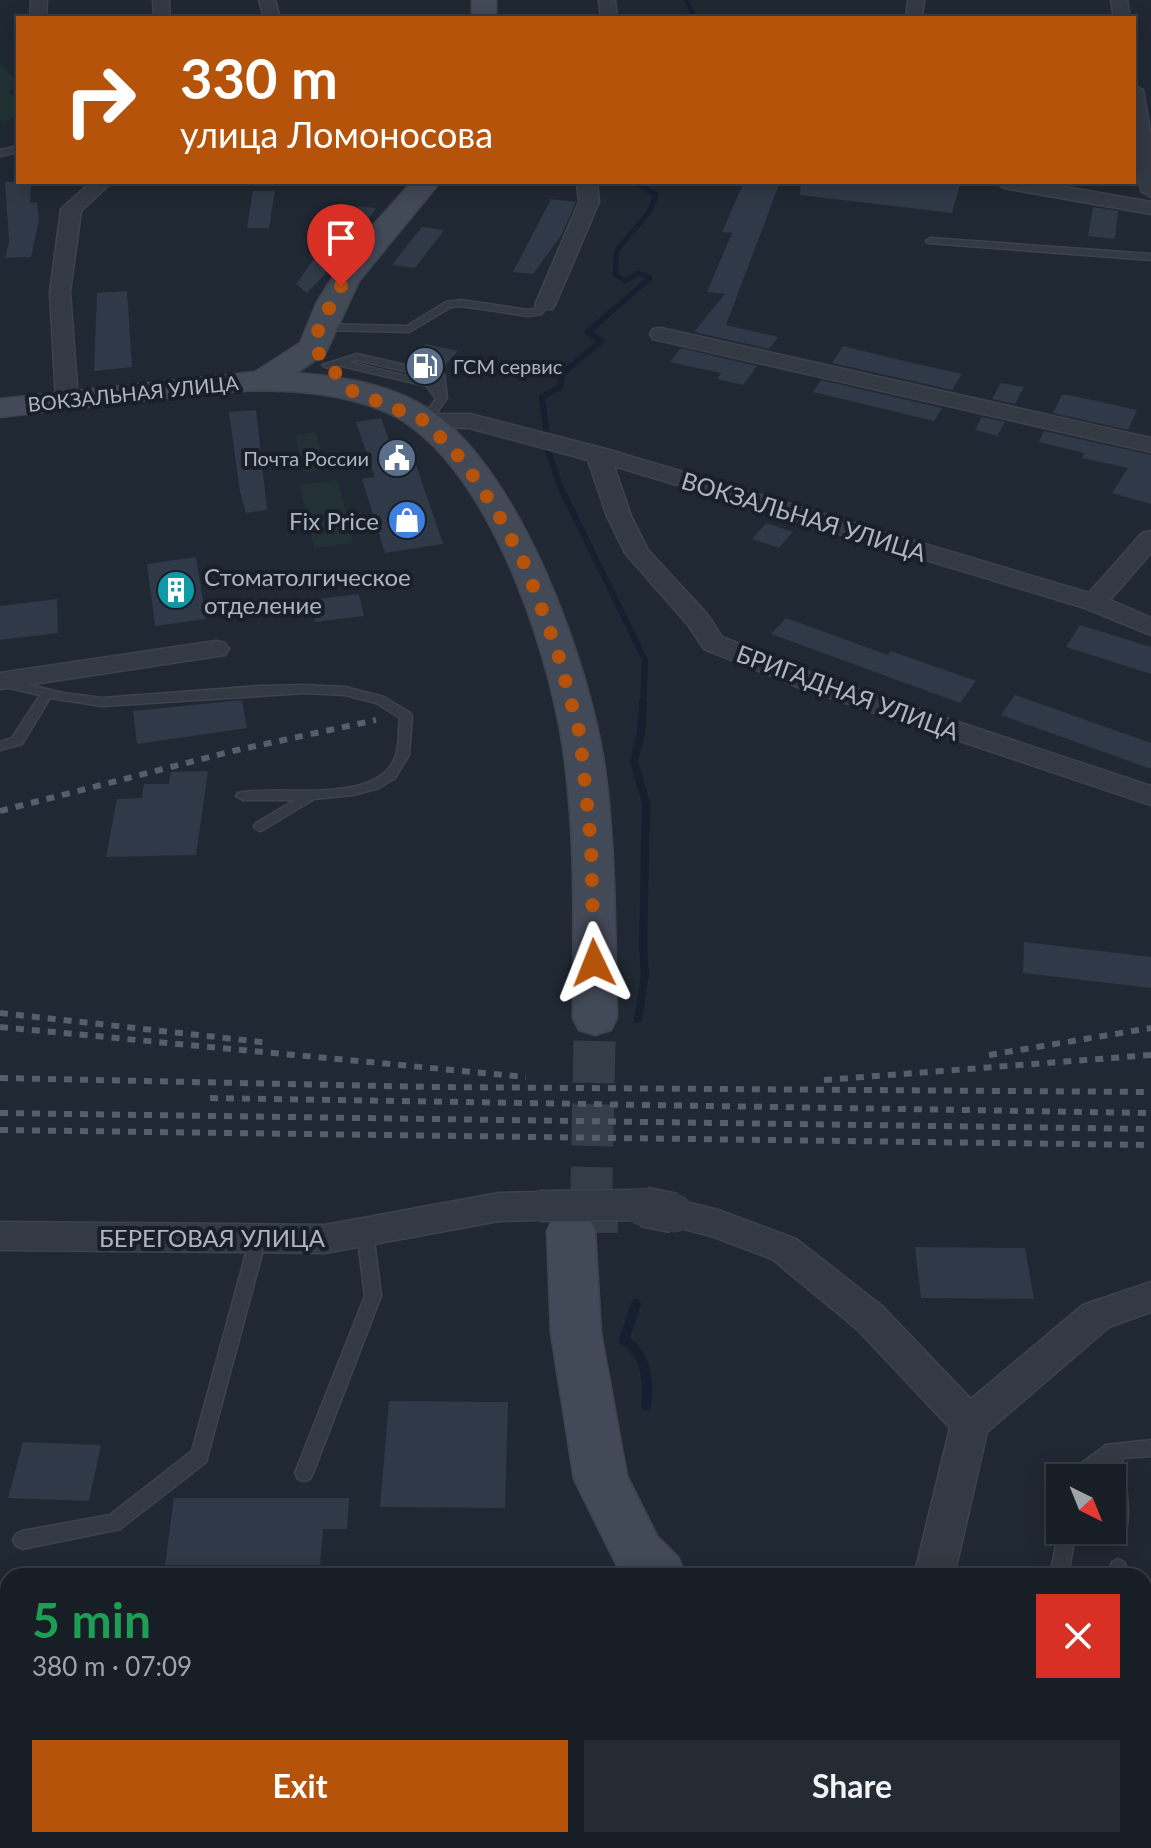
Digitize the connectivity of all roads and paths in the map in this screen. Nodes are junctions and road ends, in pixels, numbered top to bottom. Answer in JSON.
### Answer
{"nodes":[{"id":1,"x":1136,"y":102,"type":"edge"},
{"id":2,"x":100,"y":184,"type":"edge"},
{"id":3,"x":425,"y":184,"type":"edge"},
{"id":4,"x":587,"y":184,"type":"edge"},
{"id":5,"x":1015,"y":184,"type":"edge"},
{"id":6,"x":1151,"y":191,"type":"edge"},
{"id":7,"x":1151,"y":208,"type":"edge"},
{"id":8,"x":931,"y":241,"type":"dead end"},
{"id":9,"x":1151,"y":257,"type":"edge"},
{"id":10,"x":545,"y":305,"type":"joint"},
{"id":11,"x":661,"y":334,"type":"dead end"},
{"id":12,"x":324,"y":350,"type":"junction"},
{"id":13,"x":266,"y":378,"type":"junction"},
{"id":14,"x":350,"y":390,"type":"junction"},
{"id":15,"x":67,"y":400,"type":"junction"},
{"id":16,"x":0,"y":408,"type":"edge"},
{"id":17,"x":433,"y":409,"type":"junction"},
{"id":18,"x":514,"y":432,"type":"junction"},
{"id":19,"x":1151,"y":445,"type":"edge"},
{"id":20,"x":598,"y":454,"type":"junction"},
{"id":21,"x":464,"y":462,"type":"junction"},
{"id":22,"x":1151,"y":538,"type":"edge"},
{"id":23,"x":1094,"y":603,"type":"junction"},
{"id":24,"x":1151,"y":627,"type":"edge"},
{"id":25,"x":216,"y":649,"type":"dead end"},
{"id":26,"x":0,"y":681,"type":"edge"},
{"id":27,"x":48,"y":692,"type":"junction"},
{"id":28,"x":0,"y":746,"type":"edge"},
{"id":29,"x":243,"y":796,"type":"dead end"},
{"id":30,"x":310,"y":796,"type":"junction"},
{"id":31,"x":1151,"y":796,"type":"edge"},
{"id":32,"x":261,"y":826,"type":"dead end"},
{"id":33,"x":585,"y":1019,"type":"tunnel mouth"},
{"id":34,"x":568,"y":1223,"type":"junction"},
{"id":35,"x":365,"y":1232,"type":"junction"},
{"id":36,"x":0,"y":1236,"type":"edge"},
{"id":37,"x":258,"y":1239,"type":"junction"},
{"id":38,"x":1151,"y":1297,"type":"edge"},
{"id":39,"x":970,"y":1423,"type":"junction"},
{"id":40,"x":1151,"y":1448,"type":"edge"},
{"id":41,"x":1112,"y":1451,"type":"junction"},
{"id":42,"x":1095,"y":1464,"type":"edge"},
{"id":43,"x":1113,"y":1464,"type":"edge"},
{"id":44,"x":304,"y":1473,"type":"dead end"},
{"id":45,"x":22,"y":1540,"type":"dead end"},
{"id":46,"x":1065,"y":1544,"type":"edge"},
{"id":47,"x":651,"y":1568,"type":"edge"},
{"id":48,"x":935,"y":1568,"type":"edge"},
{"id":49,"x":1060,"y":1568,"type":"edge"}],
"edges":[{"from":1,"to":6,"type":"street"},
{"from":2,"to":15,"type":"street"},
{"from":3,"to":12,"type":"main road"},
{"from":4,"to":10,"type":"street"},
{"from":5,"to":7,"type":"street"},
{"from":8,"to":9,"type":"lane"},
{"from":10,"to":12,"type":"lane"},
{"from":11,"to":19,"type":"street"},
{"from":12,"to":13,"type":"main road"},
{"from":12,"to":14,"type":"main road"},
{"from":12,"to":17,"type":"lane"},
{"from":13,"to":14,"type":"main road"},
{"from":13,"to":15,"type":"main road","name":"ВОКЗАЛЬНАЯ УЛИЦА"},
{"from":14,"to":17,"type":"main road"},
{"from":15,"to":16,"type":"main road","name":"ВОКЗАЛЬНАЯ УЛИЦА"},
{"from":17,"to":18,"type":"street","name":"ВОКЗАЛЬНАЯ УЛИЦА"},
{"from":17,"to":21,"type":"main road"},
{"from":18,"to":20,"type":"street","name":"ВОКЗАЛЬНАЯ УЛИЦА"},
{"from":18,"to":21,"type":"street"},
{"from":20,"to":23,"type":"street","name":"ВОКЗАЛЬНАЯ УЛИЦА"},
{"from":20,"to":31,"type":"street","name":"БРИГАДНАЯ УЛИЦА"},
{"from":21,"to":33,"type":"main road"},
{"from":22,"to":23,"type":"street"},
{"from":23,"to":24,"type":"street","name":"ВОКЗАЛЬНАЯ УЛИЦА"},
{"from":25,"to":26,"type":"street"},
{"from":26,"to":27,"type":"lane"},
{"from":27,"to":28,"type":"lane"},
{"from":27,"to":30,"type":"lane"},
{"from":29,"to":30,"type":"lane"},
{"from":30,"to":32,"type":"lane"},
{"from":34,"to":35,"type":"street","name":"БЕРЕГОВАЯ УЛИЦА"},
{"from":34,"to":39,"type":"street","name":"БЕРЕГОВАЯ УЛИЦА","bridge":true},
{"from":34,"to":47,"type":"main road"},
{"from":35,"to":37,"type":"street","name":"БЕРЕГОВАЯ УЛИЦА"},
{"from":35,"to":44,"type":"lane"},
{"from":36,"to":37,"type":"street","name":"БЕРЕГОВАЯ УЛИЦА"},
{"from":37,"to":45,"type":"lane"},
{"from":38,"to":39,"type":"street"},
{"from":39,"to":48,"type":"street"},
{"from":40,"to":41,"type":"lane"},
{"from":41,"to":42,"type":"lane"},
{"from":41,"to":43,"type":"lane"},
{"from":46,"to":49,"type":"lane"}]}
